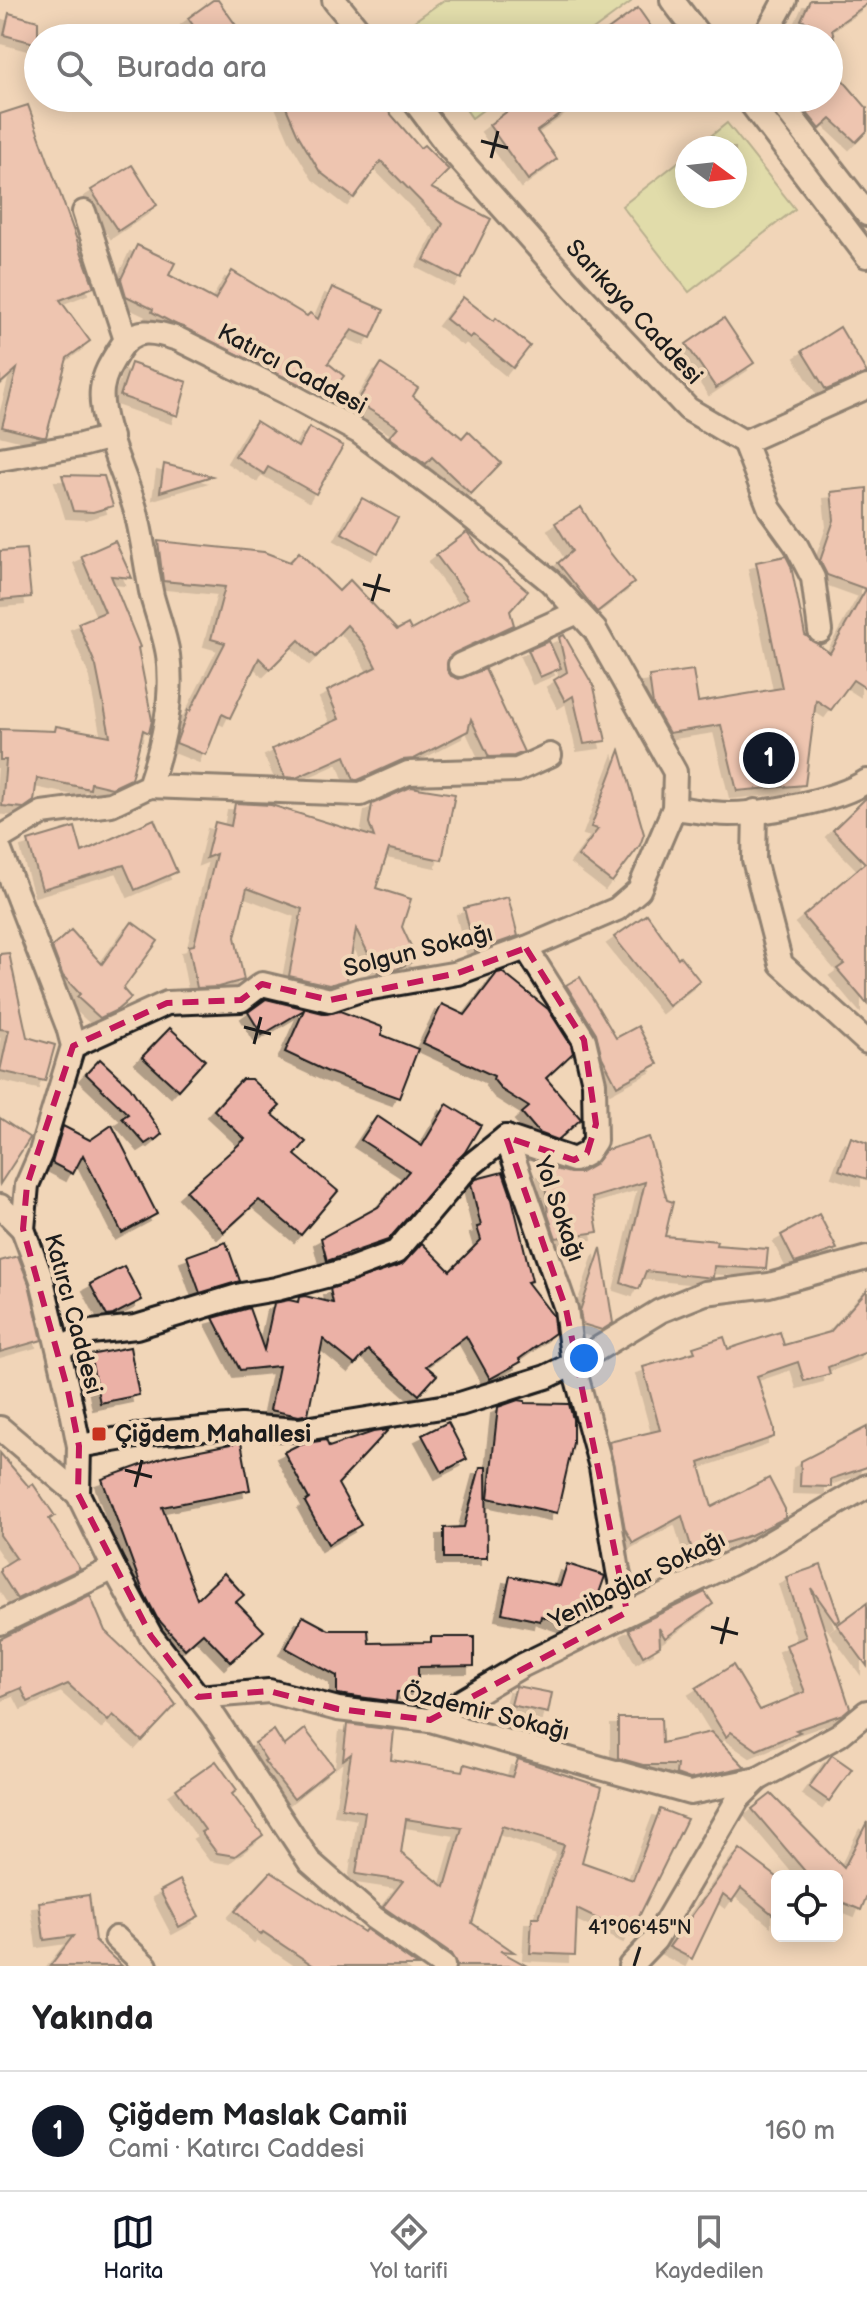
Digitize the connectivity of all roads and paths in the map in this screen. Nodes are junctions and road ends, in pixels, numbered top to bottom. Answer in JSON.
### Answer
{"nodes":[{"id":1,"x":334,"y":0,"type":"edge"},
{"id":2,"x":672,"y":0,"type":"edge"},
{"id":3,"x":785,"y":0,"type":"edge"},
{"id":4,"x":354,"y":24,"type":"edge"},
{"id":5,"x":690,"y":24,"type":"edge"},
{"id":6,"x":772,"y":24,"type":"edge"},
{"id":7,"x":422,"y":112,"type":"edge"},
{"id":8,"x":758,"y":112,"type":"edge"},
{"id":9,"x":788,"y":112,"type":"edge"},
{"id":10,"x":84,"y":212,"type":"dead end"},
{"id":11,"x":867,"y":214,"type":"edge"},
{"id":12,"x":867,"y":256,"type":"edge"},
{"id":13,"x":126,"y":340,"type":"junction"},
{"id":14,"x":867,"y":387,"type":"edge"},
{"id":15,"x":111,"y":437,"type":"junction"},
{"id":16,"x":744,"y":442,"type":"junction"},
{"id":17,"x":0,"y":459,"type":"edge"},
{"id":18,"x":578,"y":612,"type":"junction"},
{"id":19,"x":820,"y":631,"type":"dead end"},
{"id":20,"x":460,"y":665,"type":"dead end"},
{"id":21,"x":550,"y":755,"type":"dead end"},
{"id":22,"x":867,"y":781,"type":"edge"},
{"id":23,"x":149,"y":786,"type":"junction"},
{"id":24,"x":674,"y":808,"type":"junction"},
{"id":25,"x":755,"y":811,"type":"junction"},
{"id":26,"x":0,"y":838,"type":"edge"},
{"id":27,"x":0,"y":851,"type":"edge"},
{"id":28,"x":526,"y":948,"type":"junction"},
{"id":29,"x":867,"y":1042,"type":"edge"},
{"id":30,"x":73,"y":1046,"type":"junction"},
{"id":31,"x":506,"y":1137,"type":"junction"},
{"id":32,"x":0,"y":1206,"type":"edge"},
{"id":33,"x":23,"y":1229,"type":"junction"},
{"id":34,"x":867,"y":1258,"type":"edge"},
{"id":35,"x":59,"y":1350,"type":"junction"},
{"id":36,"x":573,"y":1364,"type":"junction"},
{"id":37,"x":0,"y":1428,"type":"edge"},
{"id":38,"x":79,"y":1446,"type":"junction"},
{"id":39,"x":867,"y":1486,"type":"edge"},
{"id":40,"x":78,"y":1494,"type":"junction"},
{"id":41,"x":114,"y":1568,"type":"junction"},
{"id":42,"x":627,"y":1612,"type":"junction"},
{"id":43,"x":0,"y":1623,"type":"edge"},
{"id":44,"x":198,"y":1697,"type":"junction"},
{"id":45,"x":867,"y":1712,"type":"edge"},
{"id":46,"x":430,"y":1720,"type":"junction"},
{"id":47,"x":758,"y":1779,"type":"junction"},
{"id":48,"x":116,"y":1938,"type":"dead end"},
{"id":49,"x":146,"y":1966,"type":"edge"},
{"id":50,"x":443,"y":1966,"type":"edge"},
{"id":51,"x":630,"y":1966,"type":"edge"}],
"edges":[{"from":1,"to":4,"type":"street"},
{"from":2,"to":5,"type":"street"},
{"from":3,"to":6,"type":"street"},
{"from":7,"to":16,"type":"street","name":"Sarıkaya Caddesi"},
{"from":8,"to":12,"type":"street"},
{"from":9,"to":11,"type":"street"},
{"from":10,"to":13,"type":"street"},
{"from":13,"to":15,"type":"street"},
{"from":13,"to":18,"type":"street","name":"Katırcı Caddesi"},
{"from":14,"to":16,"type":"street"},
{"from":15,"to":17,"type":"street"},
{"from":15,"to":23,"type":"street"},
{"from":16,"to":19,"type":"street"},
{"from":18,"to":20,"type":"street"},
{"from":18,"to":24,"type":"street","name":"Katırcı Caddesi"},
{"from":21,"to":23,"type":"street"},
{"from":22,"to":25,"type":"street"},
{"from":23,"to":26,"type":"street"},
{"from":24,"to":25,"type":"street"},
{"from":24,"to":28,"type":"street","name":"Solgun Sokağı"},
{"from":25,"to":29,"type":"street"},
{"from":27,"to":30,"type":"street"},
{"from":28,"to":30,"type":"street","name":"Solgun Sokağı"},
{"from":28,"to":31,"type":"street"},
{"from":30,"to":33,"type":"street","name":"Katırcı Caddesi"},
{"from":31,"to":35,"type":"street","name":"Yol Sokağı"},
{"from":31,"to":36,"type":"street","name":"Yol Sokağı"},
{"from":32,"to":33,"type":"street"},
{"from":33,"to":35,"type":"street","name":"Katırcı Caddesi"},
{"from":34,"to":36,"type":"street"},
{"from":35,"to":38,"type":"street","name":"Katırcı Caddesi"},
{"from":36,"to":38,"type":"street"},
{"from":36,"to":42,"type":"street","name":"Yol Sokağı"},
{"from":37,"to":40,"type":"street"},
{"from":38,"to":40,"type":"street","name":"Katırcı Caddesi"},
{"from":39,"to":42,"type":"street","name":"Yenibağlar Sokağı"},
{"from":40,"to":41,"type":"street","name":"Katırcı Caddesi"},
{"from":41,"to":43,"type":"street"},
{"from":41,"to":44,"type":"street","name":"Katırcı Caddesi"},
{"from":42,"to":46,"type":"street","name":"Yenibağlar Sokağı"},
{"from":44,"to":46,"type":"street","name":"Özdemir Sokağı"},
{"from":44,"to":50,"type":"street","name":"Katırcı Caddesi"},
{"from":45,"to":47,"type":"street"},
{"from":46,"to":47,"type":"street","name":"Özdemir Sokağı"},
{"from":47,"to":51,"type":"street"},
{"from":48,"to":49,"type":"street"}]}
